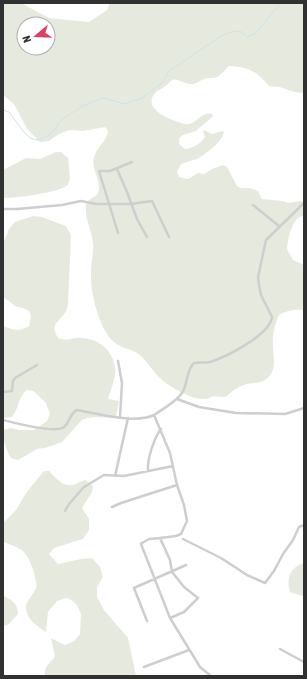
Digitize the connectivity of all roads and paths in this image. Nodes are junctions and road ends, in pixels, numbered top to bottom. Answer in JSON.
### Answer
{"nodes":[{"id":1,"x":132,"y":162,"type":"dead end"},
{"id":2,"x":117,"y":169,"type":"junction"},
{"id":3,"x":304,"y":203,"type":"edge"},
{"id":4,"x":108,"y":204,"type":"junction"},
{"id":5,"x":131,"y":204,"type":"junction"},
{"id":6,"x":253,"y":205,"type":"dead end"},
{"id":7,"x":3,"y":209,"type":"edge"},
{"id":8,"x":279,"y":226,"type":"junction"},
{"id":9,"x":118,"y":233,"type":"dead end"},
{"id":10,"x":169,"y":236,"type":"dead end"},
{"id":11,"x":147,"y":237,"type":"dead end"},
{"id":12,"x":118,"y":360,"type":"dead end"},
{"id":13,"x":37,"y":365,"type":"dead end"},
{"id":14,"x":3,"y":392,"type":"edge"},
{"id":15,"x":177,"y":399,"type":"junction"},
{"id":16,"x":304,"y":408,"type":"edge"},
{"id":17,"x":154,"y":415,"type":"junction"},
{"id":18,"x":120,"y":417,"type":"junction"},
{"id":19,"x":128,"y":418,"type":"junction"},
{"id":20,"x":3,"y":420,"type":"edge"},
{"id":21,"x":161,"y":429,"type":"junction"},
{"id":22,"x":173,"y":466,"type":"junction"},
{"id":23,"x":148,"y":471,"type":"junction"},
{"id":24,"x":115,"y":476,"type":"junction"},
{"id":25,"x":177,"y":485,"type":"junction"},
{"id":26,"x":112,"y":507,"type":"dead end"},
{"id":27,"x":65,"y":511,"type":"dead end"},
{"id":28,"x":304,"y":525,"type":"edge"},
{"id":29,"x":160,"y":538,"type":"junction"},
{"id":30,"x":183,"y":539,"type":"dead end"},
{"id":31,"x":186,"y":565,"type":"dead end"},
{"id":32,"x":172,"y":572,"type":"junction"},
{"id":33,"x":154,"y":580,"type":"junction"},
{"id":34,"x":170,"y":618,"type":"junction"},
{"id":35,"x":147,"y":621,"type":"dead end"},
{"id":36,"x":280,"y":648,"type":"dead end"},
{"id":37,"x":190,"y":650,"type":"junction"},
{"id":38,"x":304,"y":662,"type":"edge"},
{"id":39,"x":144,"y":667,"type":"dead end"},
{"id":40,"x":211,"y":676,"type":"edge"}],
"edges":[{"from":1,"to":2,"type":"street"},
{"from":2,"to":4,"type":"street"},
{"from":2,"to":5,"type":"street"},
{"from":3,"to":8,"type":"street"},
{"from":4,"to":5,"type":"street"},
{"from":4,"to":7,"type":"street"},
{"from":4,"to":9,"type":"street"},
{"from":5,"to":10,"type":"street"},
{"from":5,"to":11,"type":"street"},
{"from":6,"to":8,"type":"street"},
{"from":8,"to":15,"type":"street"},
{"from":12,"to":18,"type":"street"},
{"from":13,"to":14,"type":"street"},
{"from":15,"to":16,"type":"street"},
{"from":15,"to":17,"type":"street"},
{"from":17,"to":19,"type":"street"},
{"from":17,"to":21,"type":"street"},
{"from":18,"to":19,"type":"street"},
{"from":18,"to":20,"type":"street"},
{"from":19,"to":24,"type":"street"},
{"from":21,"to":22,"type":"street"},
{"from":21,"to":23,"type":"street"},
{"from":22,"to":23,"type":"street"},
{"from":22,"to":25,"type":"street"},
{"from":23,"to":24,"type":"street"},
{"from":24,"to":27,"type":"street"},
{"from":25,"to":26,"type":"street"},
{"from":25,"to":29,"type":"street"},
{"from":28,"to":30,"type":"street"},
{"from":29,"to":32,"type":"street"},
{"from":29,"to":33,"type":"street"},
{"from":31,"to":32,"type":"street"},
{"from":32,"to":33,"type":"street"},
{"from":32,"to":34,"type":"street"},
{"from":33,"to":34,"type":"street"},
{"from":33,"to":35,"type":"street"},
{"from":34,"to":37,"type":"street"},
{"from":36,"to":38,"type":"street"},
{"from":37,"to":39,"type":"street"},
{"from":37,"to":40,"type":"street"}]}
